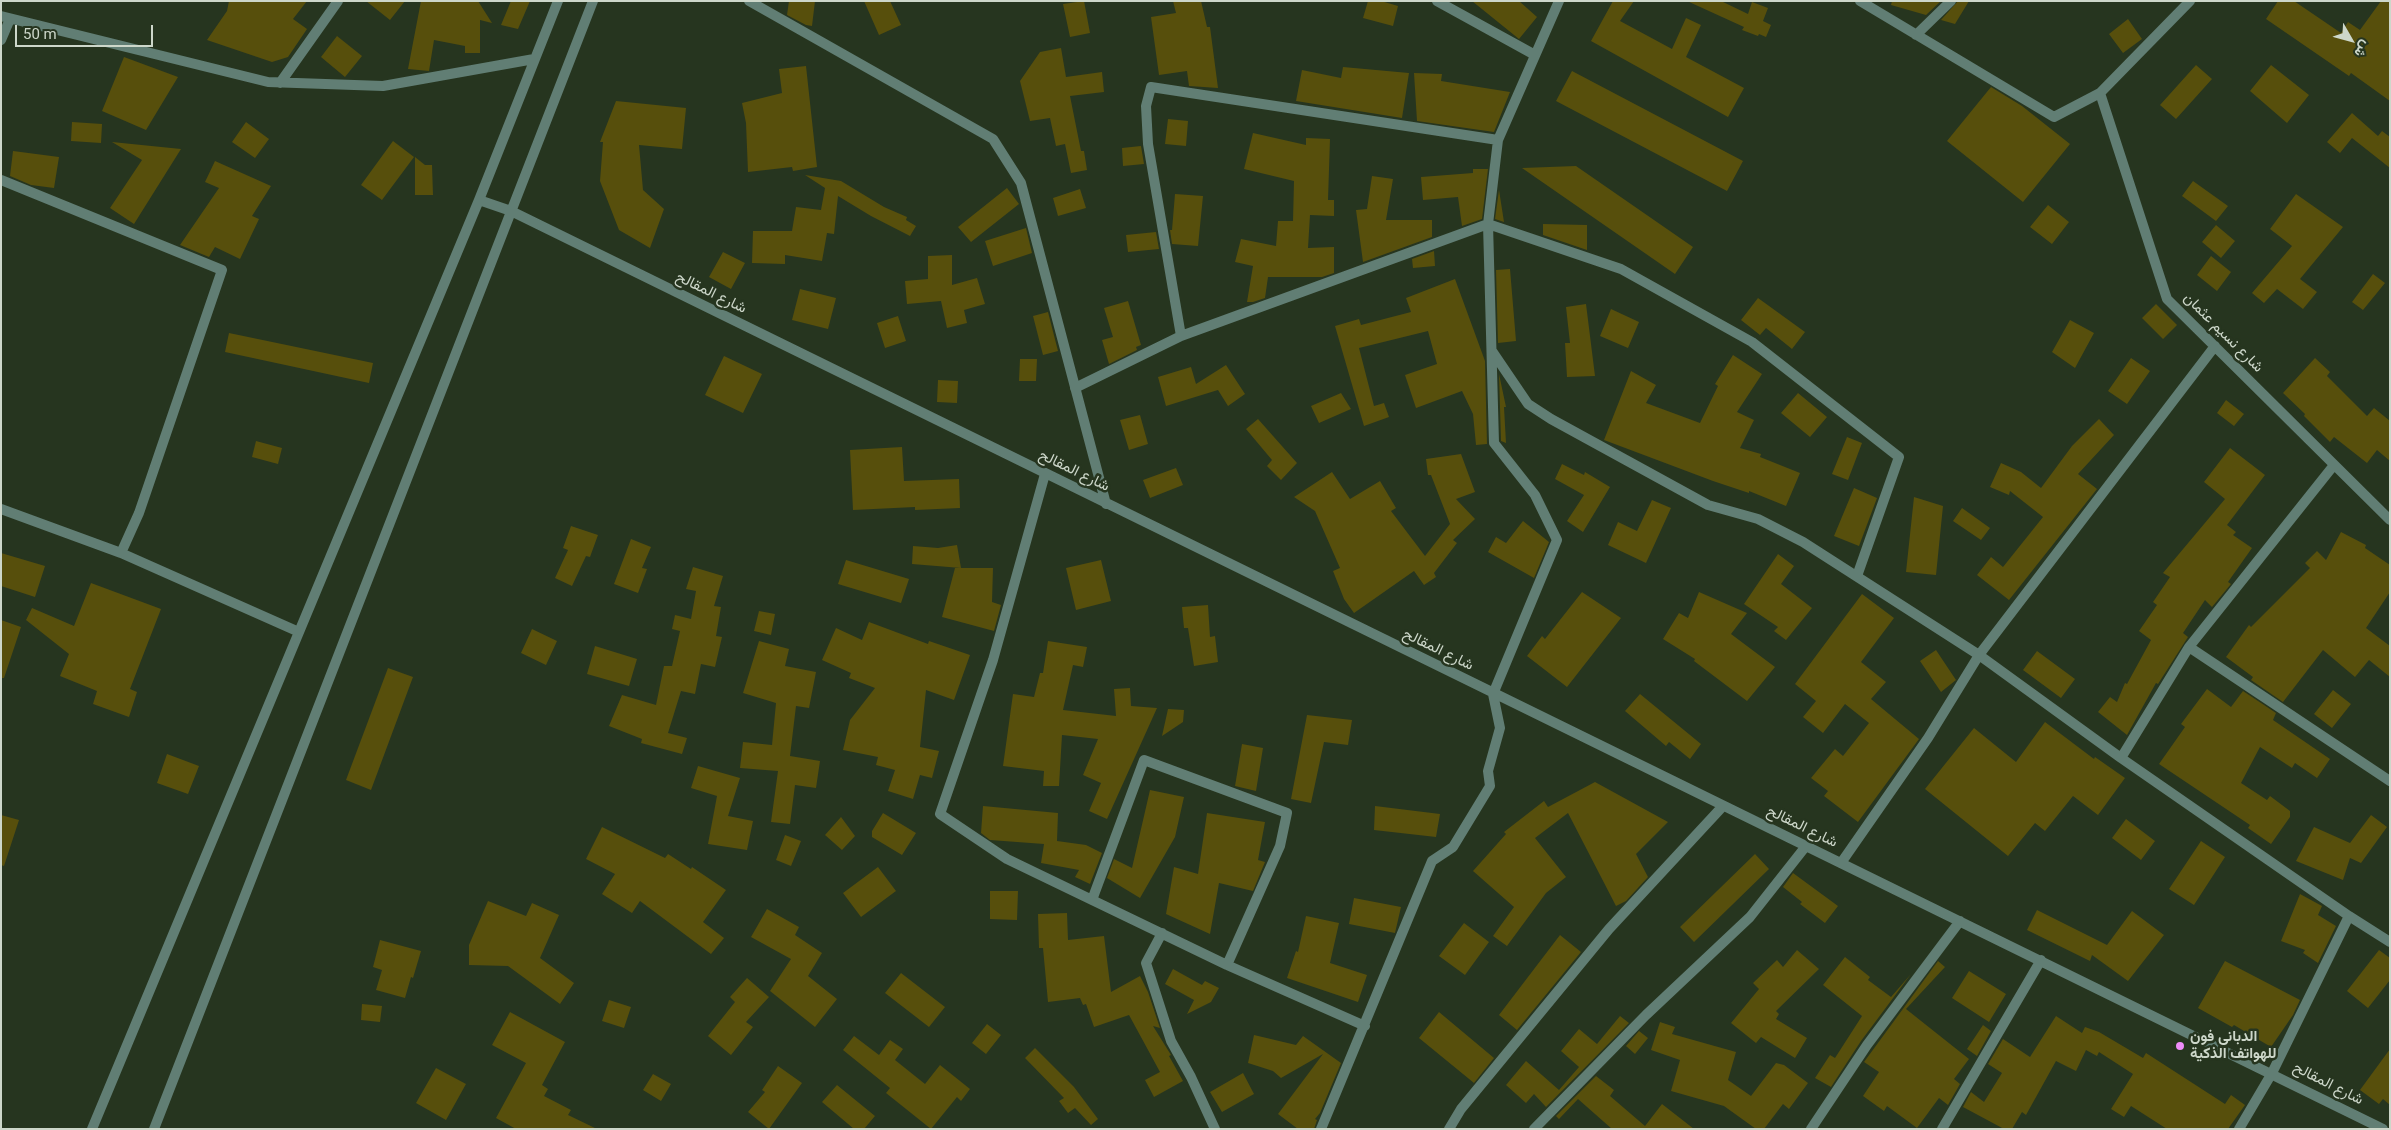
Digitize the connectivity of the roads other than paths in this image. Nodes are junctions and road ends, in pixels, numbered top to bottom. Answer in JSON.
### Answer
{"nodes":[{"id":1,"x":338,"y":1,"type":"edge"},
{"id":2,"x":558,"y":1,"type":"edge"},
{"id":3,"x":593,"y":1,"type":"edge"},
{"id":4,"x":749,"y":1,"type":"edge"},
{"id":5,"x":1436,"y":1,"type":"edge"},
{"id":6,"x":1559,"y":1,"type":"edge"},
{"id":7,"x":1860,"y":1,"type":"edge"},
{"id":8,"x":1951,"y":1,"type":"edge"},
{"id":9,"x":2190,"y":1,"type":"edge"},
{"id":10,"x":6,"y":18,"type":"edge"},
{"id":11,"x":1916,"y":35,"type":"junction"},
{"id":12,"x":1,"y":40,"type":"edge"},
{"id":13,"x":1535,"y":55,"type":"junction"},
{"id":14,"x":534,"y":59,"type":"junction"},
{"id":15,"x":280,"y":83,"type":"junction"},
{"id":16,"x":2100,"y":93,"type":"junction"},
{"id":17,"x":1498,"y":140,"type":"junction"},
{"id":18,"x":1,"y":180,"type":"edge"},
{"id":19,"x":478,"y":200,"type":"junction"},
{"id":20,"x":511,"y":211,"type":"junction"},
{"id":21,"x":1488,"y":224,"type":"junction"},
{"id":22,"x":1181,"y":336,"type":"junction"},
{"id":23,"x":2214,"y":346,"type":"junction"},
{"id":24,"x":1492,"y":351,"type":"junction"},
{"id":25,"x":1075,"y":388,"type":"junction"},
{"id":26,"x":2334,"y":465,"type":"junction"},
{"id":27,"x":1045,"y":474,"type":"junction"},
{"id":28,"x":1106,"y":504,"type":"junction"},
{"id":29,"x":1,"y":509,"type":"edge"},
{"id":30,"x":2390,"y":520,"type":"edge"},
{"id":31,"x":121,"y":553,"type":"junction"},
{"id":32,"x":1857,"y":576,"type":"junction"},
{"id":33,"x":299,"y":632,"type":"junction"},
{"id":34,"x":2189,"y":647,"type":"junction"},
{"id":35,"x":1979,"y":655,"type":"junction"},
{"id":36,"x":1493,"y":694,"type":"junction"},
{"id":37,"x":2121,"y":758,"type":"junction"},
{"id":38,"x":2390,"y":781,"type":"edge"},
{"id":39,"x":1724,"y":806,"type":"junction"},
{"id":40,"x":1806,"y":846,"type":"junction"},
{"id":41,"x":1841,"y":863,"type":"junction"},
{"id":42,"x":1092,"y":900,"type":"junction"},
{"id":43,"x":2349,"y":916,"type":"junction"},
{"id":44,"x":1960,"y":921,"type":"junction"},
{"id":45,"x":1162,"y":933,"type":"junction"},
{"id":46,"x":2390,"y":942,"type":"edge"},
{"id":47,"x":2042,"y":960,"type":"junction"},
{"id":48,"x":1227,"y":965,"type":"junction"},
{"id":49,"x":1365,"y":1026,"type":"junction"},
{"id":50,"x":2272,"y":1073,"type":"junction"},
{"id":51,"x":92,"y":1129,"type":"edge"},
{"id":52,"x":154,"y":1129,"type":"edge"},
{"id":53,"x":1215,"y":1129,"type":"edge"},
{"id":54,"x":1321,"y":1129,"type":"edge"},
{"id":55,"x":1449,"y":1129,"type":"edge"},
{"id":56,"x":1534,"y":1129,"type":"edge"},
{"id":57,"x":1811,"y":1129,"type":"edge"},
{"id":58,"x":1942,"y":1129,"type":"edge"},
{"id":59,"x":2239,"y":1129,"type":"edge"},
{"id":60,"x":2383,"y":1129,"type":"edge"}],
"edges":[{"from":1,"to":15,"type":"street"},
{"from":2,"to":14,"type":"street"},
{"from":3,"to":20,"type":"street"},
{"from":4,"to":25,"type":"street"},
{"from":5,"to":13,"type":"street"},
{"from":6,"to":13,"type":"street"},
{"from":7,"to":11,"type":"street"},
{"from":8,"to":11,"type":"street"},
{"from":9,"to":16,"type":"street"},
{"from":10,"to":12,"type":"street"},
{"from":10,"to":15,"type":"street"},
{"from":11,"to":16,"type":"street"},
{"from":13,"to":17,"type":"street"},
{"from":14,"to":15,"type":"street"},
{"from":14,"to":19,"type":"street"},
{"from":16,"to":23,"type":"street","name":"شارع نسيم عثمان"},
{"from":17,"to":21,"type":"street"},
{"from":17,"to":22,"type":"street"},
{"from":18,"to":31,"type":"street"},
{"from":19,"to":20,"type":"street","name":"شارع المقالح"},
{"from":19,"to":33,"type":"street"},
{"from":20,"to":27,"type":"street","name":"شارع المقالح"},
{"from":20,"to":52,"type":"street"},
{"from":21,"to":22,"type":"street"},
{"from":21,"to":24,"type":"street"},
{"from":21,"to":32,"type":"street"},
{"from":22,"to":25,"type":"street"},
{"from":23,"to":26,"type":"street","name":"شارع نسيم عثمان"},
{"from":23,"to":35,"type":"street"},
{"from":24,"to":32,"type":"street"},
{"from":24,"to":36,"type":"street"},
{"from":25,"to":28,"type":"street"},
{"from":26,"to":30,"type":"street","name":"شارع نسيم عثمان"},
{"from":26,"to":34,"type":"street"},
{"from":27,"to":28,"type":"street","name":"شارع المقالح"},
{"from":27,"to":42,"type":"street"},
{"from":28,"to":36,"type":"street","name":"شارع المقالح"},
{"from":29,"to":31,"type":"street"},
{"from":31,"to":33,"type":"street"},
{"from":32,"to":35,"type":"street"},
{"from":33,"to":51,"type":"street"},
{"from":34,"to":37,"type":"street"},
{"from":34,"to":38,"type":"street"},
{"from":35,"to":37,"type":"street"},
{"from":35,"to":41,"type":"street"},
{"from":36,"to":39,"type":"street","name":"شارع المقالح"},
{"from":36,"to":49,"type":"street"},
{"from":37,"to":43,"type":"street"},
{"from":39,"to":40,"type":"street","name":"شارع المقالح"},
{"from":39,"to":55,"type":"street"},
{"from":40,"to":41,"type":"street","name":"شارع المقالح"},
{"from":40,"to":56,"type":"street"},
{"from":41,"to":44,"type":"street","name":"شارع المقالح"},
{"from":42,"to":45,"type":"street"},
{"from":42,"to":48,"type":"street"},
{"from":43,"to":46,"type":"street"},
{"from":43,"to":50,"type":"street"},
{"from":44,"to":47,"type":"street","name":"شارع المقالح"},
{"from":44,"to":57,"type":"street"},
{"from":45,"to":48,"type":"street"},
{"from":45,"to":53,"type":"street"},
{"from":47,"to":50,"type":"street","name":"شارع المقالح"},
{"from":47,"to":58,"type":"street"},
{"from":48,"to":49,"type":"street"},
{"from":49,"to":54,"type":"street"},
{"from":50,"to":59,"type":"street"},
{"from":50,"to":60,"type":"street","name":"شارع المقالح"}]}
